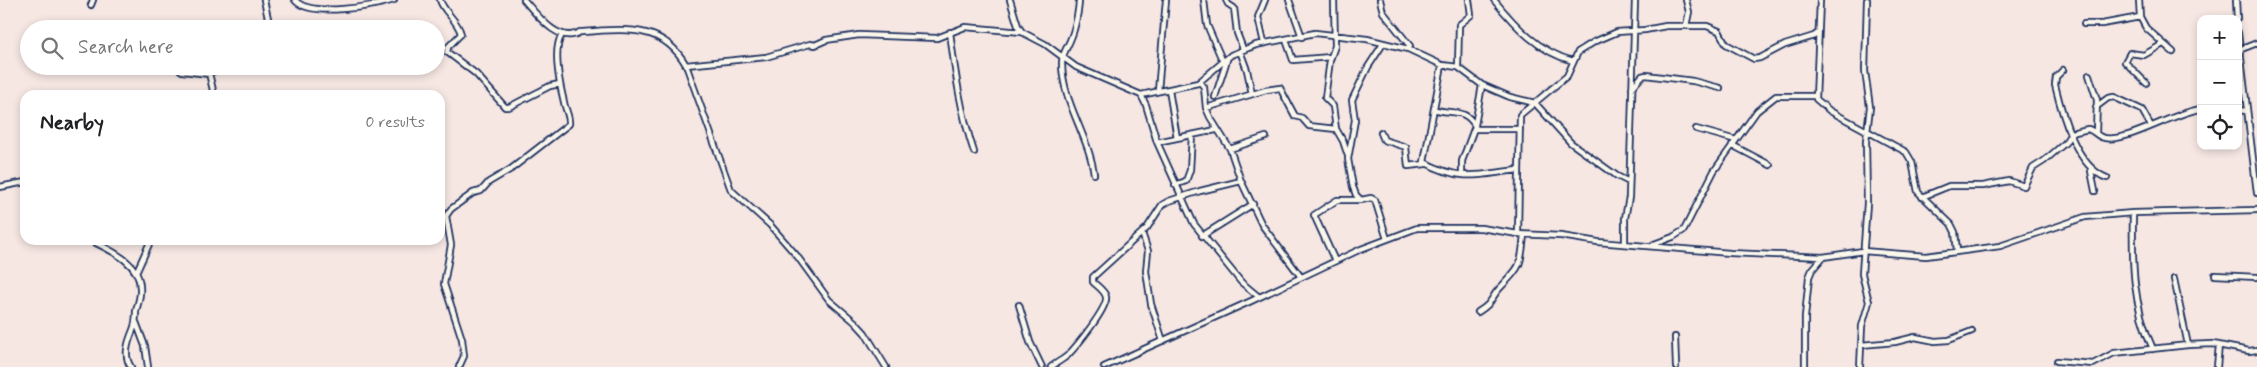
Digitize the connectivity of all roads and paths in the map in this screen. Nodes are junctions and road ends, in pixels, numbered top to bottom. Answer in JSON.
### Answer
{"nodes":[{"id":1,"x":264,"y":0,"type":"edge"},
{"id":2,"x":295,"y":0,"type":"edge"},
{"id":3,"x":394,"y":0,"type":"edge"},
{"id":4,"x":440,"y":0,"type":"edge"},
{"id":5,"x":524,"y":0,"type":"edge"},
{"id":6,"x":1010,"y":0,"type":"edge"},
{"id":7,"x":1079,"y":0,"type":"edge"},
{"id":8,"x":1166,"y":0,"type":"edge"},
{"id":9,"x":1204,"y":0,"type":"edge"},
{"id":10,"x":1226,"y":0,"type":"edge"},
{"id":11,"x":1265,"y":0,"type":"edge"},
{"id":12,"x":1289,"y":0,"type":"edge"},
{"id":13,"x":1334,"y":0,"type":"edge"},
{"id":14,"x":1380,"y":0,"type":"edge"},
{"id":15,"x":1469,"y":0,"type":"edge"},
{"id":16,"x":1494,"y":0,"type":"edge"},
{"id":17,"x":1635,"y":0,"type":"edge"},
{"id":18,"x":1686,"y":0,"type":"edge"},
{"id":19,"x":1820,"y":0,"type":"edge"},
{"id":20,"x":1866,"y":0,"type":"edge"},
{"id":21,"x":2139,"y":0,"type":"edge"},
{"id":22,"x":2236,"y":0,"type":"edge"},
{"id":23,"x":2237,"y":15,"type":"edge"},
{"id":24,"x":2140,"y":18,"type":"junction"},
{"id":25,"x":268,"y":20,"type":"edge"},
{"id":26,"x":2084,"y":24,"type":"dead end"},
{"id":27,"x":1686,"y":26,"type":"junction"},
{"id":28,"x":1633,"y":31,"type":"junction"},
{"id":29,"x":950,"y":32,"type":"junction"},
{"id":30,"x":1022,"y":32,"type":"junction"},
{"id":31,"x":1818,"y":33,"type":"junction"},
{"id":32,"x":562,"y":35,"type":"junction"},
{"id":33,"x":1302,"y":37,"type":"junction"},
{"id":34,"x":1335,"y":37,"type":"junction"},
{"id":35,"x":1286,"y":40,"type":"junction"},
{"id":36,"x":1264,"y":43,"type":"junction"},
{"id":37,"x":2257,"y":43,"type":"edge"},
{"id":38,"x":1383,"y":44,"type":"junction"},
{"id":39,"x":2163,"y":44,"type":"junction"},
{"id":40,"x":1408,"y":49,"type":"junction"},
{"id":41,"x":2242,"y":49,"type":"edge"},
{"id":42,"x":1242,"y":50,"type":"junction"},
{"id":43,"x":2173,"y":52,"type":"dead end"},
{"id":44,"x":1331,"y":56,"type":"junction"},
{"id":45,"x":1063,"y":57,"type":"junction"},
{"id":46,"x":1228,"y":58,"type":"junction"},
{"id":47,"x":2240,"y":60,"type":"edge"},
{"id":48,"x":1573,"y":61,"type":"junction"},
{"id":49,"x":1223,"y":62,"type":"junction"},
{"id":50,"x":686,"y":65,"type":"junction"},
{"id":51,"x":1442,"y":65,"type":"junction"},
{"id":52,"x":1458,"y":67,"type":"junction"},
{"id":53,"x":2063,"y":70,"type":"dead end"},
{"id":54,"x":208,"y":75,"type":"edge"},
{"id":55,"x":2088,"y":75,"type":"dead end"},
{"id":56,"x":1200,"y":82,"type":"junction"},
{"id":57,"x":2146,"y":83,"type":"dead end"},
{"id":58,"x":560,"y":84,"type":"junction"},
{"id":59,"x":1482,"y":85,"type":"junction"},
{"id":60,"x":1720,"y":88,"type":"dead end"},
{"id":61,"x":1632,"y":89,"type":"junction"},
{"id":62,"x":213,"y":90,"type":"edge"},
{"id":63,"x":1169,"y":90,"type":"junction"},
{"id":64,"x":1158,"y":91,"type":"junction"},
{"id":65,"x":1252,"y":94,"type":"junction"},
{"id":66,"x":1141,"y":95,"type":"junction"},
{"id":67,"x":1815,"y":96,"type":"junction"},
{"id":68,"x":1215,"y":97,"type":"dead end"},
{"id":69,"x":1535,"y":103,"type":"junction"},
{"id":70,"x":2096,"y":106,"type":"junction"},
{"id":71,"x":1206,"y":108,"type":"junction"},
{"id":72,"x":1434,"y":109,"type":"junction"},
{"id":73,"x":2197,"y":110,"type":"edge"},
{"id":74,"x":2242,"y":110,"type":"edge"},
{"id":75,"x":2246,"y":111,"type":"junction"},
{"id":76,"x":2151,"y":126,"type":"junction"},
{"id":77,"x":1475,"y":128,"type":"junction"},
{"id":78,"x":1336,"y":129,"type":"junction"},
{"id":79,"x":1520,"y":129,"type":"junction"},
{"id":80,"x":1696,"y":129,"type":"dead end"},
{"id":81,"x":1216,"y":130,"type":"junction"},
{"id":82,"x":1868,"y":131,"type":"junction"},
{"id":83,"x":1381,"y":133,"type":"dead end"},
{"id":84,"x":2096,"y":133,"type":"junction"},
{"id":85,"x":1192,"y":135,"type":"junction"},
{"id":86,"x":2070,"y":135,"type":"junction"},
{"id":87,"x":1266,"y":137,"type":"dead end"},
{"id":88,"x":1177,"y":138,"type":"junction"},
{"id":89,"x":1736,"y":140,"type":"junction"},
{"id":90,"x":1157,"y":142,"type":"junction"},
{"id":91,"x":1732,"y":145,"type":"junction"},
{"id":92,"x":1230,"y":149,"type":"junction"},
{"id":93,"x":974,"y":152,"type":"dead end"},
{"id":94,"x":1348,"y":156,"type":"junction"},
{"id":95,"x":1426,"y":164,"type":"junction"},
{"id":96,"x":1770,"y":165,"type":"dead end"},
{"id":97,"x":2090,"y":167,"type":"junction"},
{"id":98,"x":1519,"y":170,"type":"junction"},
{"id":99,"x":1094,"y":174,"type":"dead end"},
{"id":100,"x":1462,"y":175,"type":"junction"},
{"id":101,"x":2256,"y":175,"type":"edge"},
{"id":102,"x":2107,"y":178,"type":"dead end"},
{"id":103,"x":1241,"y":181,"type":"junction"},
{"id":104,"x":1629,"y":182,"type":"junction"},
{"id":105,"x":20,"y":183,"type":"edge"},
{"id":106,"x":1175,"y":185,"type":"junction"},
{"id":107,"x":0,"y":187,"type":"edge"},
{"id":108,"x":2095,"y":191,"type":"dead end"},
{"id":109,"x":2257,"y":193,"type":"edge"},
{"id":110,"x":1181,"y":197,"type":"junction"},
{"id":111,"x":1922,"y":197,"type":"junction"},
{"id":112,"x":1360,"y":200,"type":"junction"},
{"id":113,"x":1253,"y":204,"type":"junction"},
{"id":114,"x":2257,"y":210,"type":"edge"},
{"id":115,"x":2133,"y":213,"type":"junction"},
{"id":116,"x":1142,"y":233,"type":"junction"},
{"id":117,"x":1518,"y":234,"type":"junction"},
{"id":118,"x":1524,"y":235,"type":"junction"},
{"id":119,"x":1202,"y":236,"type":"junction"},
{"id":120,"x":1387,"y":239,"type":"junction"},
{"id":121,"x":1625,"y":244,"type":"junction"},
{"id":122,"x":99,"y":245,"type":"edge"},
{"id":123,"x":150,"y":245,"type":"edge"},
{"id":124,"x":1650,"y":245,"type":"junction"},
{"id":125,"x":1863,"y":251,"type":"junction"},
{"id":126,"x":1958,"y":251,"type":"junction"},
{"id":127,"x":1824,"y":257,"type":"junction"},
{"id":128,"x":1335,"y":261,"type":"junction"},
{"id":129,"x":136,"y":273,"type":"junction"},
{"id":130,"x":2215,"y":274,"type":"dead end"},
{"id":131,"x":1301,"y":277,"type":"junction"},
{"id":132,"x":2257,"y":277,"type":"edge"},
{"id":133,"x":2174,"y":279,"type":"dead end"},
{"id":134,"x":1259,"y":297,"type":"junction"},
{"id":135,"x":1019,"y":305,"type":"dead end"},
{"id":136,"x":1478,"y":312,"type":"dead end"},
{"id":137,"x":136,"y":322,"type":"junction"},
{"id":138,"x":1972,"y":331,"type":"dead end"},
{"id":139,"x":1675,"y":337,"type":"dead end"},
{"id":140,"x":1163,"y":341,"type":"junction"},
{"id":141,"x":1861,"y":345,"type":"junction"},
{"id":142,"x":2188,"y":345,"type":"junction"},
{"id":143,"x":2219,"y":345,"type":"junction"},
{"id":144,"x":2153,"y":349,"type":"junction"},
{"id":145,"x":2257,"y":350,"type":"edge"},
{"id":146,"x":2057,"y":360,"type":"dead end"},
{"id":147,"x":131,"y":367,"type":"edge"},
{"id":148,"x":148,"y":367,"type":"edge"},
{"id":149,"x":459,"y":367,"type":"edge"},
{"id":150,"x":886,"y":367,"type":"edge"},
{"id":151,"x":1042,"y":367,"type":"edge"},
{"id":152,"x":1050,"y":367,"type":"edge"},
{"id":153,"x":1104,"y":367,"type":"edge"},
{"id":154,"x":1676,"y":367,"type":"edge"},
{"id":155,"x":1805,"y":367,"type":"edge"},
{"id":156,"x":1860,"y":367,"type":"edge"},
{"id":157,"x":2217,"y":367,"type":"edge"}],
"edges":[{"from":1,"to":25,"type":"street"},
{"from":2,"to":3,"type":"street"},
{"from":4,"to":58,"type":"street"},
{"from":5,"to":32,"type":"street"},
{"from":6,"to":30,"type":"street"},
{"from":7,"to":45,"type":"street"},
{"from":8,"to":64,"type":"street"},
{"from":9,"to":49,"type":"street"},
{"from":10,"to":42,"type":"street"},
{"from":11,"to":36,"type":"street"},
{"from":12,"to":33,"type":"street"},
{"from":13,"to":34,"type":"street"},
{"from":14,"to":40,"type":"street"},
{"from":15,"to":52,"type":"street"},
{"from":16,"to":48,"type":"street"},
{"from":17,"to":28,"type":"street"},
{"from":18,"to":27,"type":"street"},
{"from":19,"to":31,"type":"street"},
{"from":20,"to":82,"type":"street"},
{"from":21,"to":24,"type":"street"},
{"from":22,"to":23,"type":"street"},
{"from":24,"to":26,"type":"street"},
{"from":24,"to":39,"type":"street"},
{"from":27,"to":28,"type":"street"},
{"from":27,"to":31,"type":"street"},
{"from":28,"to":48,"type":"street"},
{"from":28,"to":61,"type":"street"},
{"from":29,"to":30,"type":"street"},
{"from":29,"to":50,"type":"street"},
{"from":29,"to":93,"type":"street"},
{"from":30,"to":45,"type":"street"},
{"from":31,"to":67,"type":"street"},
{"from":32,"to":50,"type":"street"},
{"from":32,"to":58,"type":"street"},
{"from":33,"to":34,"type":"street"},
{"from":33,"to":35,"type":"street"},
{"from":34,"to":38,"type":"street"},
{"from":34,"to":44,"type":"street"},
{"from":35,"to":36,"type":"street"},
{"from":35,"to":44,"type":"street"},
{"from":36,"to":42,"type":"street"},
{"from":37,"to":41,"type":"street"},
{"from":38,"to":40,"type":"street"},
{"from":38,"to":94,"type":"street"},
{"from":39,"to":43,"type":"street"},
{"from":39,"to":57,"type":"street"},
{"from":40,"to":51,"type":"street"},
{"from":42,"to":46,"type":"street"},
{"from":42,"to":65,"type":"street"},
{"from":44,"to":78,"type":"street"},
{"from":45,"to":66,"type":"street"},
{"from":45,"to":99,"type":"street"},
{"from":46,"to":49,"type":"street"},
{"from":46,"to":68,"type":"street"},
{"from":47,"to":75,"type":"street"},
{"from":48,"to":69,"type":"street"},
{"from":49,"to":56,"type":"street"},
{"from":50,"to":150,"type":"street"},
{"from":51,"to":52,"type":"street"},
{"from":51,"to":72,"type":"street"},
{"from":52,"to":59,"type":"street"},
{"from":53,"to":86,"type":"street"},
{"from":54,"to":62,"type":"street"},
{"from":55,"to":70,"type":"street"},
{"from":56,"to":63,"type":"street"},
{"from":56,"to":71,"type":"street"},
{"from":58,"to":149,"type":"street"},
{"from":59,"to":69,"type":"street"},
{"from":59,"to":77,"type":"street"},
{"from":60,"to":61,"type":"street"},
{"from":61,"to":104,"type":"street"},
{"from":63,"to":64,"type":"street"},
{"from":63,"to":88,"type":"street"},
{"from":64,"to":66,"type":"street"},
{"from":65,"to":71,"type":"street"},
{"from":65,"to":78,"type":"street"},
{"from":66,"to":90,"type":"street"},
{"from":67,"to":82,"type":"street"},
{"from":67,"to":89,"type":"street"},
{"from":69,"to":79,"type":"street"},
{"from":69,"to":104,"type":"street"},
{"from":70,"to":76,"type":"street"},
{"from":70,"to":84,"type":"street"},
{"from":71,"to":81,"type":"street"},
{"from":72,"to":77,"type":"street"},
{"from":72,"to":95,"type":"street"},
{"from":73,"to":76,"type":"street"},
{"from":74,"to":75,"type":"street"},
{"from":75,"to":101,"type":"street"},
{"from":76,"to":84,"type":"street"},
{"from":77,"to":79,"type":"street"},
{"from":77,"to":100,"type":"street"},
{"from":78,"to":94,"type":"street"},
{"from":79,"to":98,"type":"street"},
{"from":80,"to":89,"type":"street"},
{"from":81,"to":85,"type":"street"},
{"from":81,"to":92,"type":"street"},
{"from":82,"to":111,"type":"street"},
{"from":82,"to":125,"type":"street"},
{"from":83,"to":95,"type":"street"},
{"from":84,"to":86,"type":"street"},
{"from":85,"to":88,"type":"street"},
{"from":85,"to":106,"type":"street"},
{"from":86,"to":97,"type":"street"},
{"from":86,"to":111,"type":"street"},
{"from":87,"to":92,"type":"street"},
{"from":88,"to":90,"type":"street"},
{"from":89,"to":91,"type":"street"},
{"from":90,"to":106,"type":"street"},
{"from":91,"to":96,"type":"street"},
{"from":91,"to":124,"type":"street"},
{"from":92,"to":103,"type":"street"},
{"from":94,"to":112,"type":"street"},
{"from":95,"to":100,"type":"street"},
{"from":97,"to":102,"type":"street"},
{"from":97,"to":108,"type":"street"},
{"from":98,"to":100,"type":"street"},
{"from":98,"to":117,"type":"street"},
{"from":101,"to":109,"type":"street"},
{"from":103,"to":110,"type":"street"},
{"from":103,"to":113,"type":"street"},
{"from":104,"to":121,"type":"street"},
{"from":105,"to":107,"type":"street"},
{"from":106,"to":110,"type":"street"},
{"from":110,"to":116,"type":"street"},
{"from":110,"to":119,"type":"street"},
{"from":111,"to":126,"type":"street"},
{"from":112,"to":120,"type":"street"},
{"from":112,"to":128,"type":"street"},
{"from":113,"to":119,"type":"street"},
{"from":113,"to":131,"type":"street"},
{"from":114,"to":115,"type":"street"},
{"from":115,"to":126,"type":"street"},
{"from":115,"to":144,"type":"street"},
{"from":116,"to":140,"type":"street"},
{"from":116,"to":152,"type":"street"},
{"from":117,"to":118,"type":"street"},
{"from":117,"to":120,"type":"street"},
{"from":118,"to":121,"type":"street"},
{"from":118,"to":136,"type":"street"},
{"from":119,"to":134,"type":"street"},
{"from":120,"to":128,"type":"street"},
{"from":121,"to":124,"type":"street"},
{"from":122,"to":129,"type":"street"},
{"from":123,"to":129,"type":"street"},
{"from":124,"to":127,"type":"street"},
{"from":125,"to":126,"type":"street"},
{"from":125,"to":127,"type":"street"},
{"from":125,"to":141,"type":"street"},
{"from":127,"to":155,"type":"street"},
{"from":128,"to":131,"type":"street"},
{"from":129,"to":137,"type":"street"},
{"from":130,"to":132,"type":"street"},
{"from":131,"to":134,"type":"street"},
{"from":133,"to":142,"type":"street"},
{"from":134,"to":140,"type":"street"},
{"from":135,"to":151,"type":"street"},
{"from":137,"to":147,"type":"street"},
{"from":137,"to":148,"type":"street"},
{"from":138,"to":141,"type":"street"},
{"from":139,"to":154,"type":"street"},
{"from":140,"to":153,"type":"street"},
{"from":141,"to":156,"type":"street"},
{"from":142,"to":143,"type":"street"},
{"from":142,"to":144,"type":"street"},
{"from":143,"to":145,"type":"street"},
{"from":143,"to":157,"type":"street"},
{"from":144,"to":146,"type":"street"}]}
